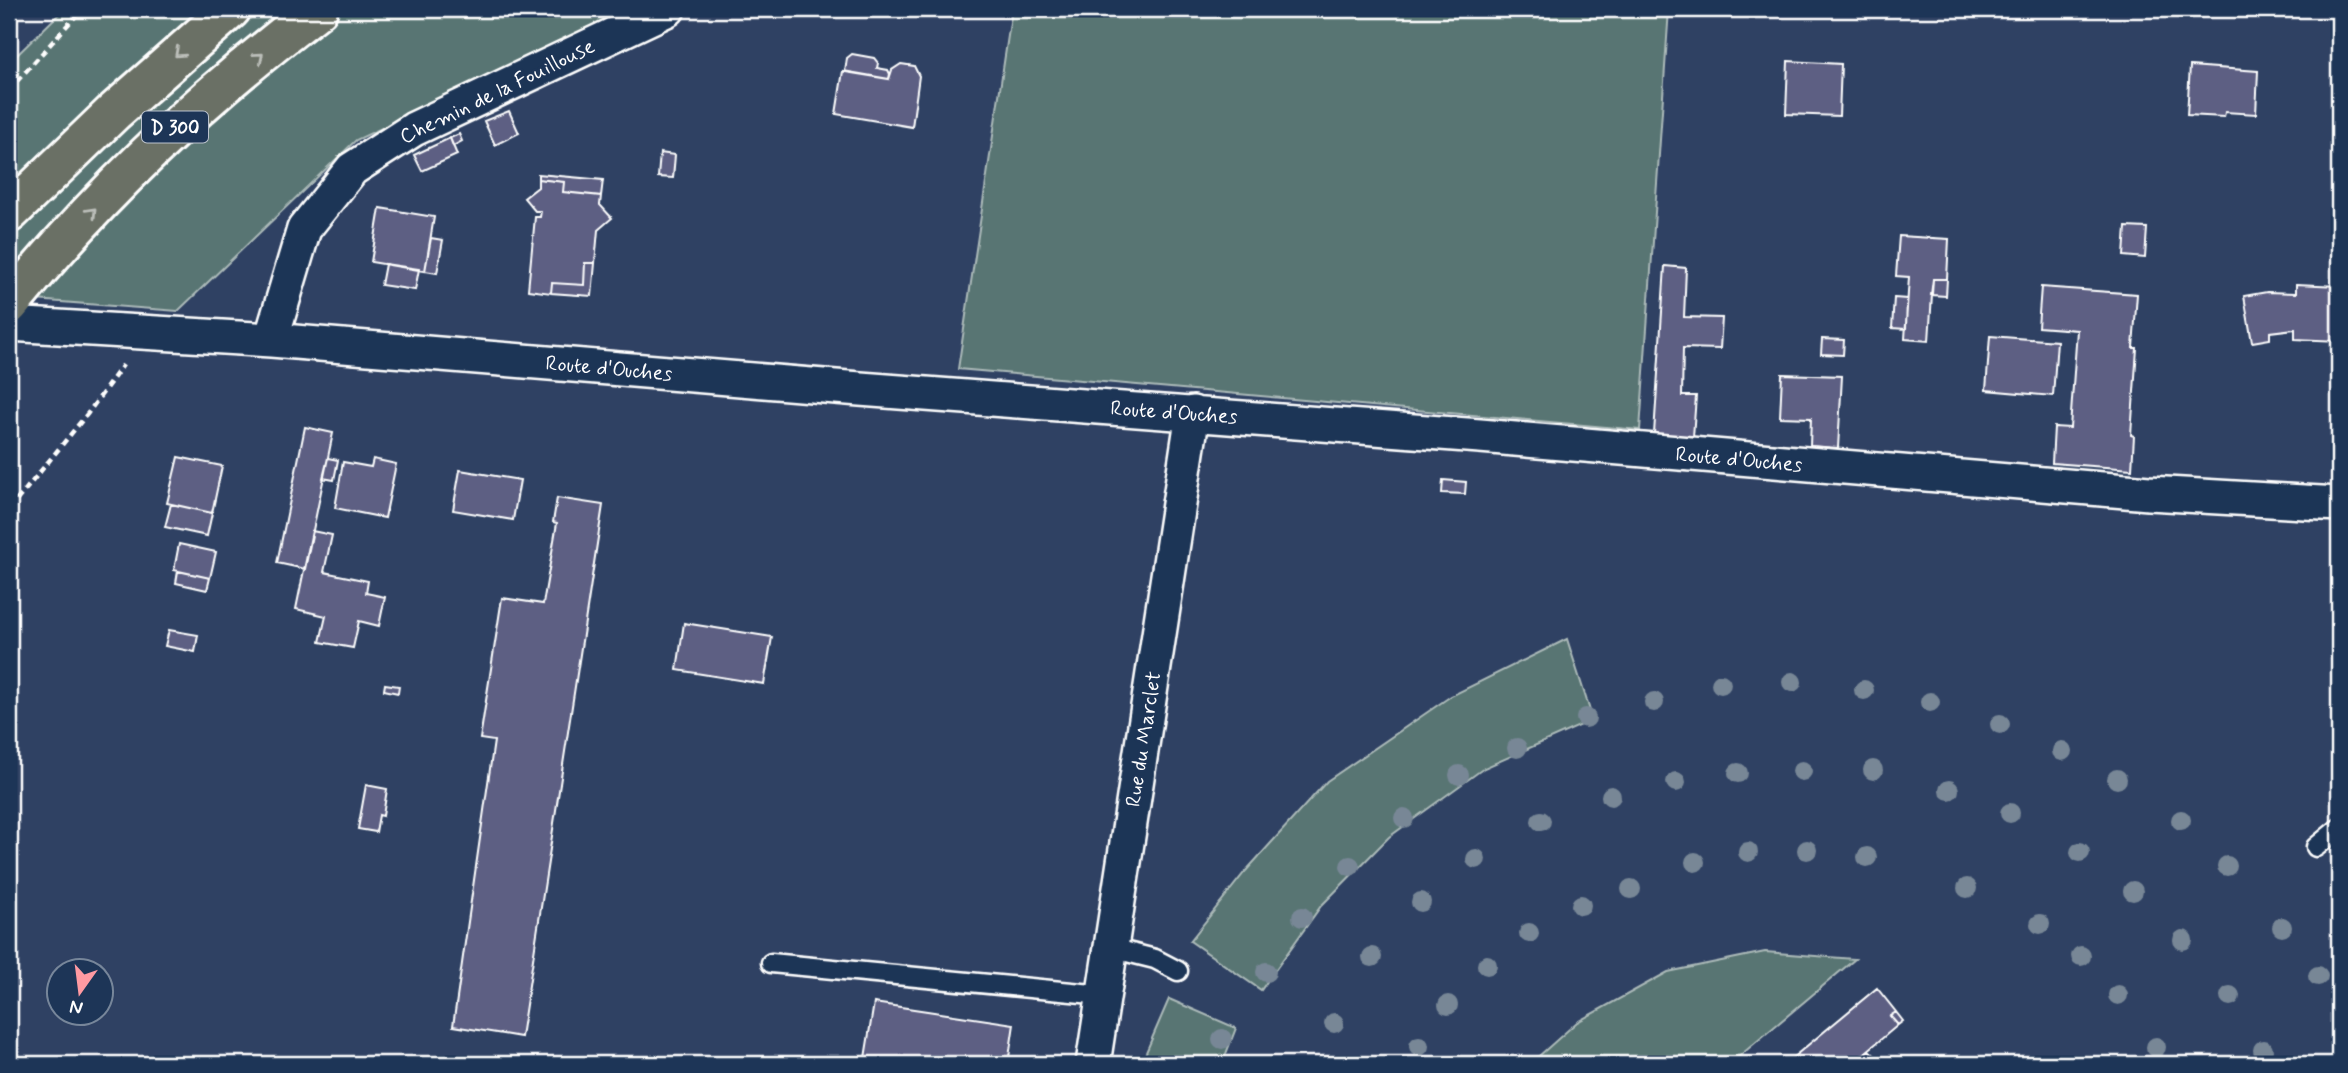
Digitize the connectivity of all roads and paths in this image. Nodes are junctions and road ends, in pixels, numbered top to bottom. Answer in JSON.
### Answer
{"nodes":[{"id":1,"x":82,"y":9,"type":"edge"},
{"id":2,"x":231,"y":9,"type":"edge"},
{"id":3,"x":318,"y":9,"type":"edge"},
{"id":4,"x":668,"y":9,"type":"edge"},
{"id":5,"x":9,"y":90,"type":"edge"},
{"id":6,"x":9,"y":213,"type":"edge"},
{"id":7,"x":9,"y":305,"type":"edge"},
{"id":8,"x":9,"y":324,"type":"edge"},
{"id":9,"x":144,"y":332,"type":"junction"},
{"id":10,"x":271,"y":340,"type":"junction"},
{"id":11,"x":1193,"y":413,"type":"junction"},
{"id":12,"x":2339,"y":504,"type":"edge"},
{"id":13,"x":9,"y":510,"type":"edge"},
{"id":14,"x":2339,"y":828,"type":"edge"},
{"id":15,"x":2316,"y":847,"type":"dead end"},
{"id":16,"x":1111,"y":948,"type":"junction"},
{"id":17,"x":771,"y":963,"type":"dead end"},
{"id":18,"x":1178,"y":971,"type":"dead end"},
{"id":19,"x":1103,"y":995,"type":"junction"},
{"id":20,"x":1093,"y":1064,"type":"edge"}],
"edges":[{"from":1,"to":5,"type":"path"},
{"from":2,"to":6,"type":"main road","number":"D 300","one_way":true},
{"from":7,"to":3,"type":"main road","number":"D 300","one_way":true},
{"from":4,"to":10,"type":"street","name":"Chemin de la Fouillouse"},
{"from":8,"to":9,"type":"street","name":"Route d'Ouches"},
{"from":9,"to":10,"type":"street","name":"Route d'Ouches"},
{"from":9,"to":13,"type":"path"},
{"from":10,"to":11,"type":"street","name":"Route d'Ouches"},
{"from":11,"to":12,"type":"street","name":"Route d'Ouches"},
{"from":11,"to":16,"type":"street","name":"Rue du Marclet"},
{"from":14,"to":15,"type":"lane"},
{"from":16,"to":18,"type":"lane"},
{"from":16,"to":19,"type":"street","name":"Rue du Marclet"},
{"from":17,"to":19,"type":"lane"},
{"from":19,"to":20,"type":"street","name":"Rue du Marclet"}]}
